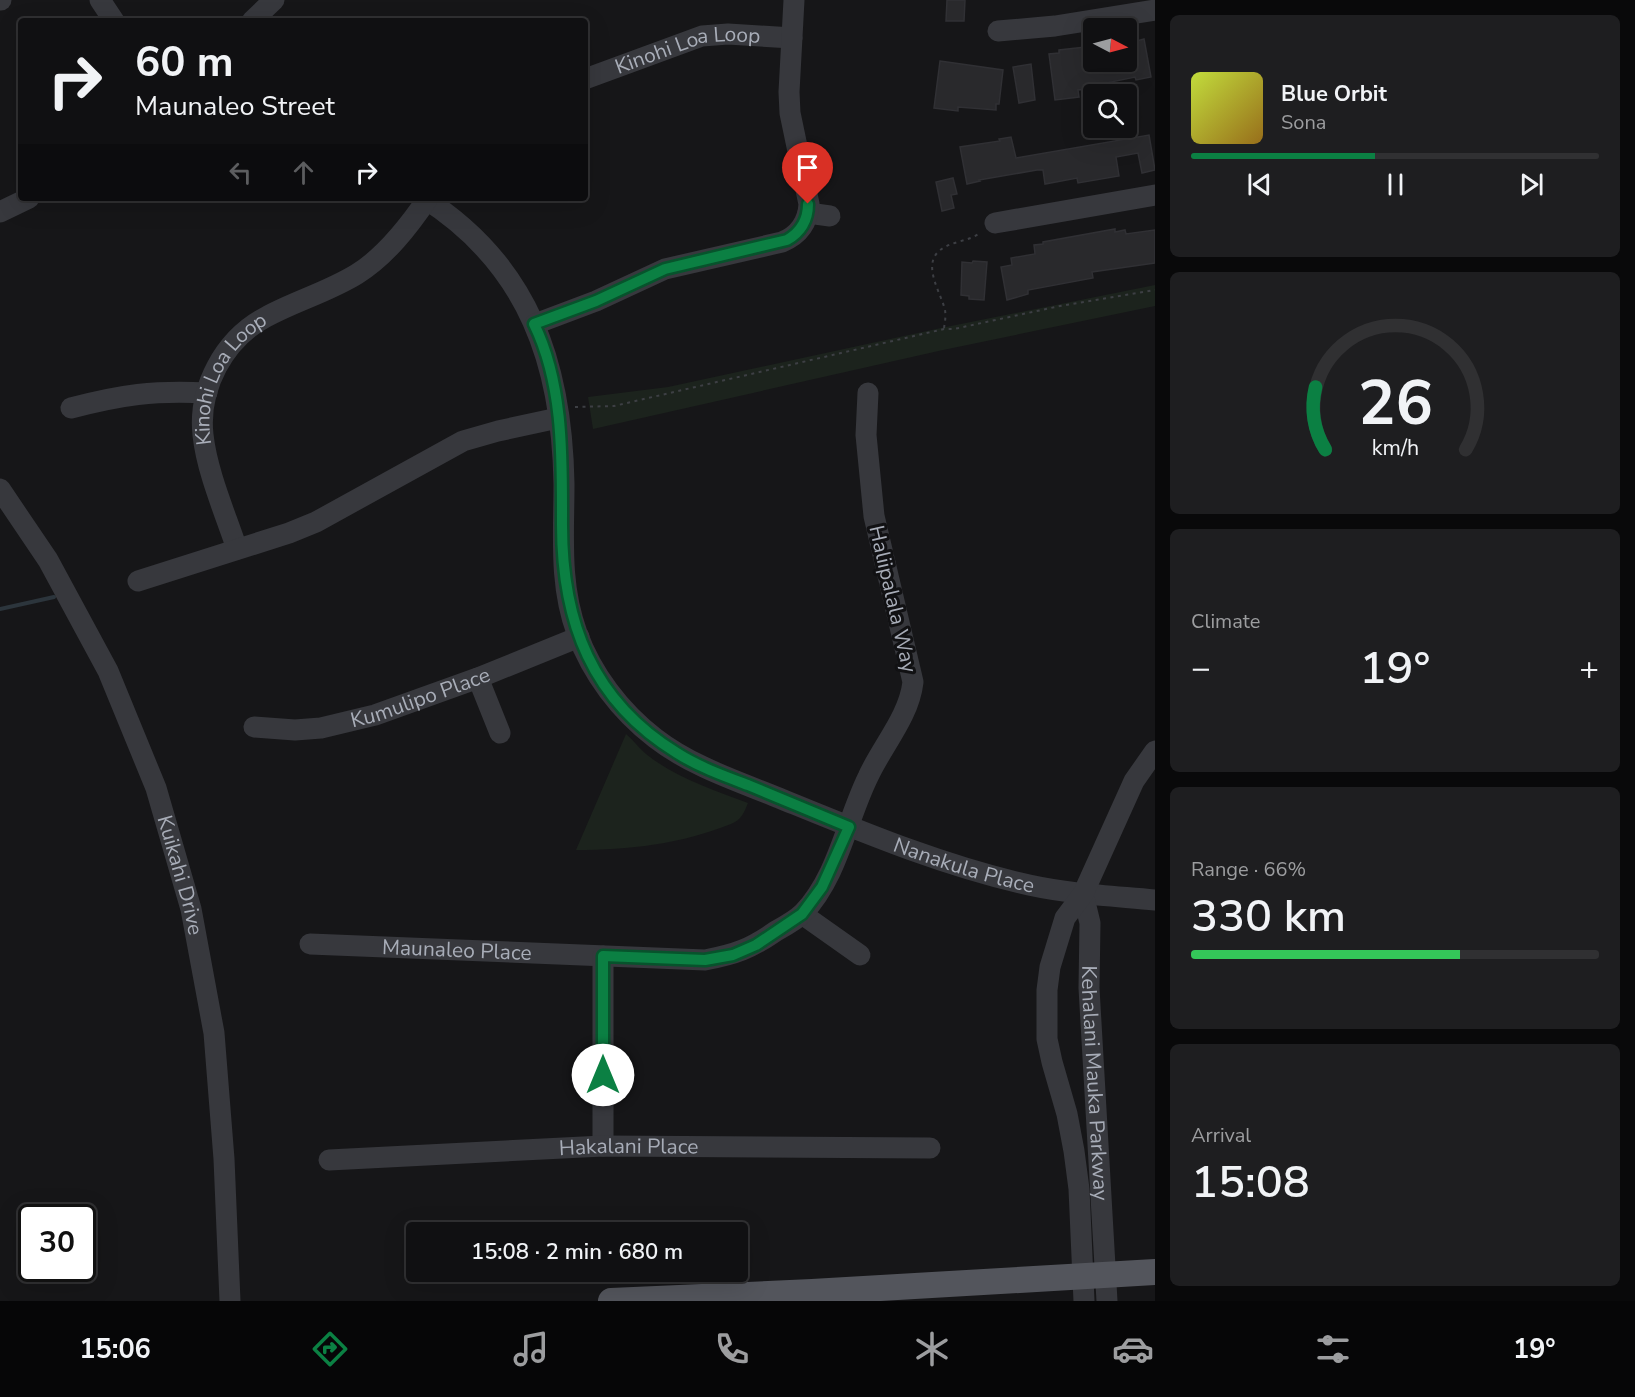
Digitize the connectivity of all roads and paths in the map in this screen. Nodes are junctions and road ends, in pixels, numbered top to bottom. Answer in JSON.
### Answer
{"nodes":[{"id":1,"x":100,"y":0,"type":"edge"},
{"id":2,"x":274,"y":0,"type":"edge"},
{"id":3,"x":794,"y":0,"type":"edge"},
{"id":4,"x":1155,"y":10,"type":"edge"},
{"id":5,"x":112,"y":18,"type":"edge"},
{"id":6,"x":255,"y":18,"type":"edge"},
{"id":7,"x":998,"y":31,"type":"dead end"},
{"id":8,"x":792,"y":38,"type":"junction"},
{"id":9,"x":588,"y":78,"type":"edge"},
{"id":10,"x":1155,"y":195,"type":"edge"},
{"id":11,"x":23,"y":201,"type":"edge"},
{"id":12,"x":425,"y":201,"type":"edge"},
{"id":13,"x":429,"y":201,"type":"edge"},
{"id":14,"x":0,"y":212,"type":"edge"},
{"id":15,"x":808,"y":213,"type":"junction"},
{"id":16,"x":830,"y":216,"type":"dead end"},
{"id":17,"x":995,"y":223,"type":"joint"},
{"id":18,"x":1155,"y":290,"type":"edge"},
{"id":19,"x":534,"y":324,"type":"junction"},
{"id":20,"x":944,"y":329,"type":"junction"},
{"id":21,"x":207,"y":393,"type":"junction"},
{"id":22,"x":868,"y":393,"type":"dead end"},
{"id":23,"x":71,"y":408,"type":"dead end"},
{"id":24,"x":557,"y":413,"type":"junction"},
{"id":25,"x":0,"y":489,"type":"edge"},
{"id":26,"x":237,"y":549,"type":"junction"},
{"id":27,"x":138,"y":581,"type":"dead end"},
{"id":28,"x":579,"y":637,"type":"junction"},
{"id":29,"x":478,"y":678,"type":"junction"},
{"id":30,"x":254,"y":727,"type":"dead end"},
{"id":31,"x":500,"y":733,"type":"dead end"},
{"id":32,"x":1155,"y":751,"type":"edge"},
{"id":33,"x":849,"y":827,"type":"junction"},
{"id":34,"x":1083,"y":894,"type":"junction"},
{"id":35,"x":1155,"y":900,"type":"edge"},
{"id":36,"x":802,"y":914,"type":"junction"},
{"id":37,"x":310,"y":944,"type":"dead end"},
{"id":38,"x":860,"y":955,"type":"dead end"},
{"id":39,"x":603,"y":956,"type":"junction"},
{"id":40,"x":603,"y":1146,"type":"junction"},
{"id":41,"x":930,"y":1148,"type":"dead end"},
{"id":42,"x":328,"y":1160,"type":"dead end"},
{"id":43,"x":1155,"y":1272,"type":"edge"},
{"id":44,"x":1090,"y":1284,"type":"edge"},
{"id":45,"x":230,"y":1301,"type":"edge"},
{"id":46,"x":611,"y":1301,"type":"edge"},
{"id":47,"x":1107,"y":1301,"type":"edge"}],
"edges":[{"from":1,"to":5,"type":"street"},
{"from":2,"to":6,"type":"street"},
{"from":3,"to":8,"type":"street"},
{"from":4,"to":7,"type":"street"},
{"from":8,"to":9,"type":"street","name":"Kinohi Loa Loop"},
{"from":8,"to":15,"type":"street"},
{"from":10,"to":17,"type":"street"},
{"from":11,"to":14,"type":"street"},
{"from":12,"to":21,"type":"street","name":"Kinohi Loa Loop"},
{"from":13,"to":19,"type":"street","name":"Nanakula Place"},
{"from":15,"to":16,"type":"street"},
{"from":15,"to":19,"type":"street"},
{"from":17,"to":20,"type":"path"},
{"from":18,"to":20,"type":"path"},
{"from":19,"to":24,"type":"street","name":"Nanakula Place"},
{"from":20,"to":24,"type":"path"},
{"from":21,"to":23,"type":"street"},
{"from":21,"to":26,"type":"street","name":"Kinohi Loa Loop"},
{"from":22,"to":33,"type":"street","name":"Haliipalala Way"},
{"from":24,"to":26,"type":"street"},
{"from":24,"to":28,"type":"street","name":"Nanakula Place"},
{"from":25,"to":45,"type":"street","name":"Kuikahi Drive"},
{"from":26,"to":27,"type":"street"},
{"from":28,"to":29,"type":"street","name":"Kumulipo Place"},
{"from":28,"to":33,"type":"street","name":"Nanakula Place"},
{"from":29,"to":30,"type":"street","name":"Kumulipo Place"},
{"from":29,"to":31,"type":"street"},
{"from":32,"to":34,"type":"street","name":"Kehalani Mauka Parkway"},
{"from":33,"to":34,"type":"street","name":"Nanakula Place"},
{"from":33,"to":36,"type":"street","name":"Haliipalala Way"},
{"from":34,"to":35,"type":"street","name":"Nanakula Place"},
{"from":34,"to":44,"type":"street","name":"Kehalani Mauka Parkway"},
{"from":34,"to":44,"type":"street","name":"Kehalani Mauka Parkway"},
{"from":36,"to":38,"type":"street"},
{"from":36,"to":39,"type":"street","name":"Maunaleo Place"},
{"from":37,"to":39,"type":"street","name":"Maunaleo Place"},
{"from":39,"to":40,"type":"street"},
{"from":40,"to":41,"type":"street","name":"Hakalani Place"},
{"from":40,"to":42,"type":"street","name":"Hakalani Place"},
{"from":43,"to":44,"type":"main road"},
{"from":44,"to":46,"type":"main road"},
{"from":44,"to":47,"type":"street"}]}
